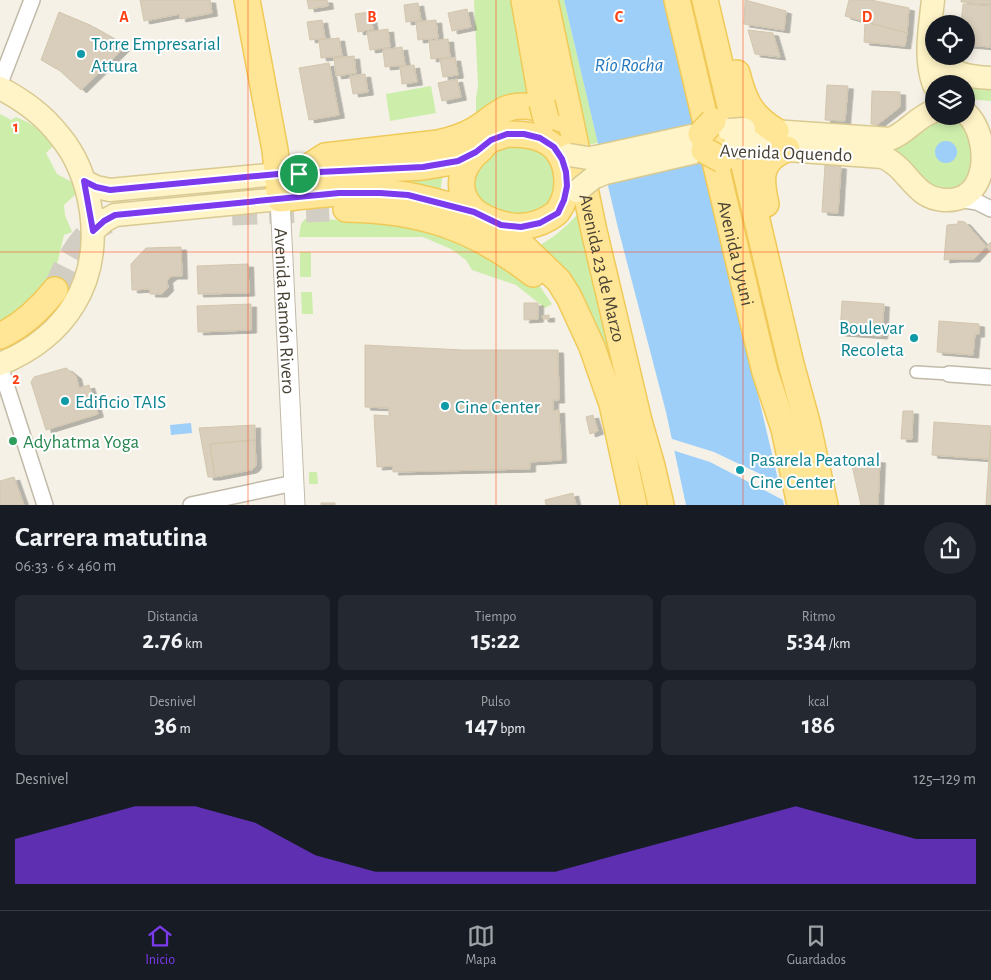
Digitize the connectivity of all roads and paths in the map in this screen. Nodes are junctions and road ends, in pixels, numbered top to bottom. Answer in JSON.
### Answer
{"nodes":[{"id":1,"x":32,"y":0,"type":"edge"},
{"id":2,"x":247,"y":0,"type":"edge"},
{"id":3,"x":524,"y":0,"type":"edge"},
{"id":4,"x":545,"y":0,"type":"edge"},
{"id":5,"x":677,"y":0,"type":"edge"},
{"id":6,"x":689,"y":0,"type":"edge"},
{"id":7,"x":705,"y":0,"type":"edge"},
{"id":8,"x":718,"y":0,"type":"edge"},
{"id":9,"x":932,"y":0,"type":"edge"},
{"id":10,"x":932,"y":15,"type":"edge"},
{"id":11,"x":946,"y":65,"type":"edge"},
{"id":12,"x":991,"y":78,"type":"edge"},
{"id":13,"x":0,"y":83,"type":"edge"},
{"id":14,"x":0,"y":88,"type":"edge"},
{"id":15,"x":991,"y":110,"type":"edge"},
{"id":16,"x":975,"y":112,"type":"edge"},
{"id":17,"x":925,"y":115,"type":"edge"},
{"id":18,"x":975,"y":120,"type":"edge"},
{"id":19,"x":571,"y":126,"type":"junction"},
{"id":20,"x":719,"y":140,"type":"junction"},
{"id":21,"x":782,"y":140,"type":"junction"},
{"id":22,"x":883,"y":148,"type":"junction"},
{"id":23,"x":476,"y":152,"type":"junction"},
{"id":24,"x":584,"y":165,"type":"junction"},
{"id":25,"x":288,"y":174,"type":"junction"},
{"id":26,"x":84,"y":181,"type":"junction"},
{"id":27,"x":280,"y":198,"type":"junction"},
{"id":28,"x":958,"y":199,"type":"junction"},
{"id":29,"x":329,"y":209,"type":"tunnel mouth"},
{"id":30,"x":991,"y":209,"type":"edge"},
{"id":31,"x":474,"y":212,"type":"junction"},
{"id":32,"x":558,"y":213,"type":"junction"},
{"id":33,"x":501,"y":225,"type":"junction"},
{"id":34,"x":93,"y":231,"type":"junction"},
{"id":35,"x":55,"y":290,"type":"tunnel mouth"},
{"id":36,"x":579,"y":320,"type":"junction"},
{"id":37,"x":0,"y":336,"type":"edge"},
{"id":38,"x":0,"y":365,"type":"edge"},
{"id":39,"x":916,"y":372,"type":"dead end"},
{"id":40,"x":949,"y":374,"type":"joint"},
{"id":41,"x":991,"y":377,"type":"edge"},
{"id":42,"x":639,"y":422,"type":"junction"},
{"id":43,"x":807,"y":422,"type":"junction"},
{"id":44,"x":784,"y":429,"type":"junction"},
{"id":45,"x":294,"y":483,"type":"junction"},
{"id":46,"x":45,"y":505,"type":"edge"},
{"id":47,"x":191,"y":505,"type":"edge"},
{"id":48,"x":295,"y":505,"type":"edge"},
{"id":49,"x":634,"y":505,"type":"edge"},
{"id":50,"x":651,"y":505,"type":"edge"},
{"id":51,"x":661,"y":505,"type":"edge"},
{"id":52,"x":800,"y":505,"type":"edge"},
{"id":53,"x":825,"y":505,"type":"edge"}],
"edges":[{"from":1,"to":13,"type":"street"},
{"from":2,"to":25,"type":"main road","name":"Avenida Ramón Rivero"},
{"from":3,"to":24,"type":"main road"},
{"from":4,"to":19,"type":"main road","name":"Avenida 23 de Marzo"},
{"from":5,"to":44,"type":"main road","name":"Avenida Uyuni"},
{"from":6,"to":20,"type":"main road","bridge":true},
{"from":7,"to":43,"type":"main road","name":"Avenida Uyuni"},
{"from":8,"to":21,"type":"main road"},
{"from":9,"to":10,"type":"main road"},
{"from":11,"to":12,"type":"main road"},
{"from":14,"to":26,"type":"main road"},
{"from":15,"to":16,"type":"main road"},
{"from":17,"to":22,"type":"main road"},
{"from":18,"to":28,"type":"main road"},
{"from":19,"to":25,"type":"main road"},
{"from":19,"to":42,"type":"main road","name":"Avenida 23 de Marzo"},
{"from":20,"to":21,"type":"main road","name":"Avenida Oquendo"},
{"from":20,"to":24,"type":"main road","name":"Avenida Oquendo"},
{"from":20,"to":44,"type":"main road","bridge":true},
{"from":21,"to":22,"type":"main road","name":"Avenida Oquendo"},
{"from":21,"to":43,"type":"main road"},
{"from":22,"to":28,"type":"main road"},
{"from":23,"to":24,"type":"main road"},
{"from":23,"to":25,"type":"main road"},
{"from":23,"to":31,"type":"main road"},
{"from":24,"to":32,"type":"main road"},
{"from":24,"to":32,"type":"main road"},
{"from":25,"to":26,"type":"main road"},
{"from":25,"to":27,"type":"main road","name":"Avenida Ramón Rivero"},
{"from":26,"to":34,"type":"main road"},
{"from":27,"to":31,"type":"main road"},
{"from":27,"to":34,"type":"main road"},
{"from":27,"to":45,"type":"street","name":"Avenida Ramón Rivero"},
{"from":28,"to":30,"type":"street"},
{"from":29,"to":36,"type":"main road"},
{"from":31,"to":33,"type":"main road"},
{"from":32,"to":33,"type":"main road"},
{"from":33,"to":36,"type":"main road","name":"Avenida 23 de Marzo"},
{"from":34,"to":38,"type":"main road"},
{"from":35,"to":37,"type":"main road"},
{"from":36,"to":49,"type":"main road","name":"Avenida 23 de Marzo"},
{"from":38,"to":46,"type":"street"},
{"from":39,"to":40,"type":"street"},
{"from":40,"to":41,"type":"street"},
{"from":42,"to":50,"type":"main road"},
{"from":42,"to":51,"type":"main road","name":"Avenida 23 de Marzo"},
{"from":43,"to":53,"type":"main road","name":"Avenida Uyuni"},
{"from":44,"to":52,"type":"main road","name":"Avenida Uyuni"},
{"from":45,"to":47,"type":"street"},
{"from":45,"to":48,"type":"street","name":"Avenida Ramón Rivero"}]}
